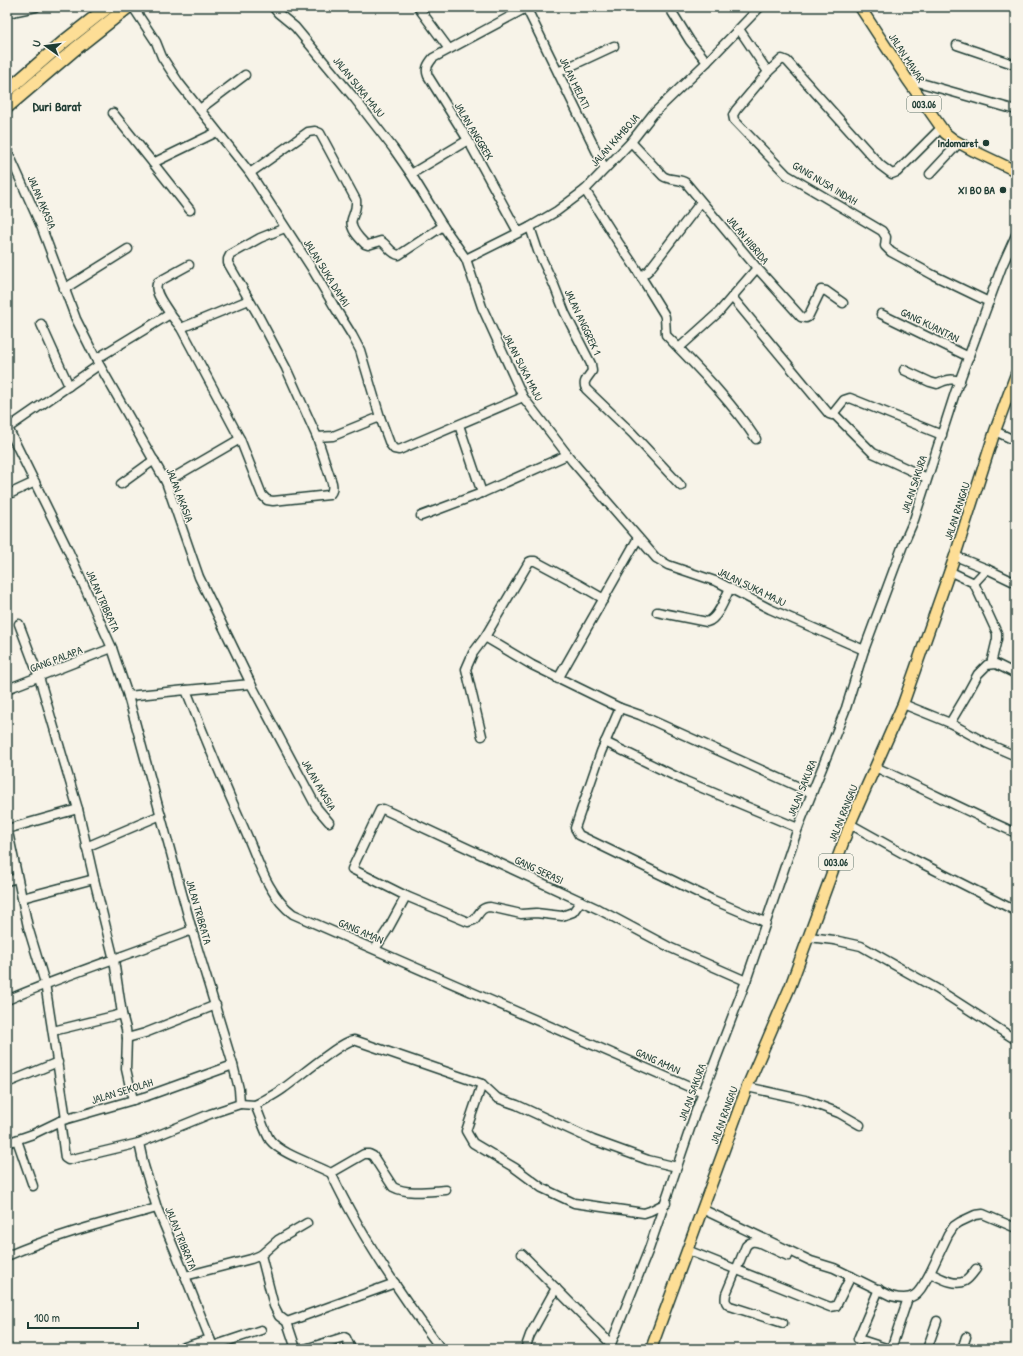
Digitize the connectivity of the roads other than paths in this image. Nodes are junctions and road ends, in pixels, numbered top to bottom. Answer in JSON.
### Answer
{"nodes":[{"id":1,"x":36,"y":7,"type":"edge"},
{"id":2,"x":108,"y":7,"type":"edge"},
{"id":3,"x":128,"y":7,"type":"edge"},
{"id":4,"x":133,"y":7,"type":"edge"},
{"id":5,"x":274,"y":7,"type":"edge"},
{"id":6,"x":418,"y":7,"type":"edge"},
{"id":7,"x":526,"y":7,"type":"edge"},
{"id":8,"x":668,"y":7,"type":"edge"},
{"id":9,"x":760,"y":7,"type":"edge"},
{"id":10,"x":860,"y":7,"type":"edge"},
{"id":11,"x":7,"y":13,"type":"edge"},
{"id":12,"x":739,"y":29,"type":"junction"},
{"id":13,"x":957,"y":45,"type":"dead end"},
{"id":14,"x":614,"y":46,"type":"dead end"},
{"id":15,"x":449,"y":49,"type":"junction"},
{"id":16,"x":707,"y":62,"type":"junction"},
{"id":17,"x":1016,"y":65,"type":"edge"},
{"id":18,"x":558,"y":72,"type":"junction"},
{"id":19,"x":768,"y":72,"type":"junction"},
{"id":20,"x":245,"y":75,"type":"dead end"},
{"id":21,"x":906,"y":79,"type":"junction"},
{"id":22,"x":7,"y":91,"type":"edge"},
{"id":23,"x":7,"y":107,"type":"edge"},
{"id":24,"x":200,"y":109,"type":"junction"},
{"id":25,"x":1016,"y":110,"type":"edge"},
{"id":26,"x":113,"y":113,"type":"dead end"},
{"id":27,"x":941,"y":128,"type":"junction"},
{"id":28,"x":217,"y":132,"type":"junction"},
{"id":29,"x":468,"y":140,"type":"junction"},
{"id":30,"x":631,"y":142,"type":"junction"},
{"id":31,"x":959,"y":143,"type":"junction"},
{"id":32,"x":7,"y":150,"type":"edge"},
{"id":33,"x":153,"y":163,"type":"junction"},
{"id":34,"x":605,"y":169,"type":"junction"},
{"id":35,"x":1016,"y":171,"type":"edge"},
{"id":36,"x":250,"y":173,"type":"junction"},
{"id":37,"x":411,"y":174,"type":"junction"},
{"id":38,"x":930,"y":174,"type":"dead end"},
{"id":39,"x":585,"y":190,"type":"junction"},
{"id":40,"x":701,"y":202,"type":"junction"},
{"id":41,"x":190,"y":210,"type":"dead end"},
{"id":42,"x":443,"y":226,"type":"junction"},
{"id":43,"x":530,"y":227,"type":"junction"},
{"id":44,"x":285,"y":228,"type":"junction"},
{"id":45,"x":518,"y":232,"type":"junction"},
{"id":46,"x":1016,"y":235,"type":"edge"},
{"id":47,"x":128,"y":249,"type":"dead end"},
{"id":48,"x":466,"y":260,"type":"junction"},
{"id":49,"x":189,"y":265,"type":"dead end"},
{"id":50,"x":757,"y":268,"type":"junction"},
{"id":51,"x":641,"y":277,"type":"junction"},
{"id":52,"x":64,"y":289,"type":"junction"},
{"id":53,"x":732,"y":298,"type":"junction"},
{"id":54,"x":250,"y":300,"type":"junction"},
{"id":55,"x":989,"y":302,"type":"junction"},
{"id":56,"x":843,"y":303,"type":"dead end"},
{"id":57,"x":170,"y":314,"type":"junction"},
{"id":58,"x":881,"y":314,"type":"dead end"},
{"id":59,"x":41,"y":324,"type":"dead end"},
{"id":60,"x":181,"y":328,"type":"junction"},
{"id":61,"x":679,"y":348,"type":"junction"},
{"id":62,"x":969,"y":357,"type":"junction"},
{"id":63,"x":98,"y":362,"type":"junction"},
{"id":64,"x":904,"y":370,"type":"dead end"},
{"id":65,"x":1016,"y":374,"type":"edge"},
{"id":66,"x":960,"y":381,"type":"junction"},
{"id":67,"x":69,"y":386,"type":"junction"},
{"id":68,"x":523,"y":398,"type":"junction"},
{"id":69,"x":834,"y":414,"type":"junction"},
{"id":70,"x":380,"y":417,"type":"junction"},
{"id":71,"x":459,"y":426,"type":"junction"},
{"id":72,"x":8,"y":427,"type":"edge"},
{"id":73,"x":995,"y":431,"type":"junction"},
{"id":74,"x":942,"y":435,"type":"junction"},
{"id":75,"x":10,"y":437,"type":"edge"},
{"id":76,"x":317,"y":437,"type":"junction"},
{"id":77,"x":240,"y":439,"type":"junction"},
{"id":78,"x":756,"y":439,"type":"dead end"},
{"id":79,"x":1016,"y":441,"type":"edge"},
{"id":80,"x":567,"y":455,"type":"junction"},
{"id":81,"x":154,"y":460,"type":"junction"},
{"id":82,"x":928,"y":478,"type":"junction"},
{"id":83,"x":35,"y":482,"type":"junction"},
{"id":84,"x":166,"y":482,"type":"junction"},
{"id":85,"x":121,"y":484,"type":"dead end"},
{"id":86,"x":681,"y":486,"type":"dead end"},
{"id":87,"x":482,"y":494,"type":"junction"},
{"id":88,"x":7,"y":495,"type":"edge"},
{"id":89,"x":422,"y":516,"type":"dead end"},
{"id":90,"x":638,"y":538,"type":"junction"},
{"id":91,"x":955,"y":556,"type":"junction"},
{"id":92,"x":987,"y":569,"type":"junction"},
{"id":93,"x":949,"y":571,"type":"junction"},
{"id":94,"x":974,"y":582,"type":"junction"},
{"id":95,"x":1016,"y":583,"type":"edge"},
{"id":96,"x":730,"y":588,"type":"junction"},
{"id":97,"x":604,"y":599,"type":"junction"},
{"id":98,"x":657,"y":612,"type":"dead end"},
{"id":99,"x":19,"y":624,"type":"dead end"},
{"id":100,"x":485,"y":637,"type":"junction"},
{"id":101,"x":112,"y":648,"type":"junction"},
{"id":102,"x":864,"y":650,"type":"junction"},
{"id":103,"x":991,"y":664,"type":"junction"},
{"id":104,"x":1016,"y":674,"type":"edge"},
{"id":105,"x":39,"y":677,"type":"junction"},
{"id":106,"x":558,"y":679,"type":"junction"},
{"id":107,"x":251,"y":684,"type":"junction"},
{"id":108,"x":7,"y":689,"type":"edge"},
{"id":109,"x":186,"y":690,"type":"junction"},
{"id":110,"x":128,"y":696,"type":"junction"},
{"id":111,"x":903,"y":704,"type":"junction"},
{"id":112,"x":620,"y":708,"type":"junction"},
{"id":113,"x":950,"y":723,"type":"junction"},
{"id":114,"x":482,"y":736,"type":"dead end"},
{"id":115,"x":605,"y":742,"type":"junction"},
{"id":116,"x":1016,"y":756,"type":"edge"},
{"id":117,"x":875,"y":767,"type":"junction"},
{"id":118,"x":812,"y":793,"type":"junction"},
{"id":119,"x":78,"y":809,"type":"junction"},
{"id":120,"x":161,"y":815,"type":"junction"},
{"id":121,"x":329,"y":822,"type":"dead end"},
{"id":122,"x":850,"y":824,"type":"junction"},
{"id":123,"x":7,"y":828,"type":"edge"},
{"id":124,"x":798,"y":828,"type":"junction"},
{"id":125,"x":1016,"y":833,"type":"edge"},
{"id":126,"x":86,"y":847,"type":"junction"},
{"id":127,"x":17,"y":878,"type":"junction"},
{"id":128,"x":94,"y":879,"type":"junction"},
{"id":129,"x":7,"y":881,"type":"edge"},
{"id":130,"x":406,"y":896,"type":"junction"},
{"id":131,"x":22,"y":898,"type":"junction"},
{"id":132,"x":581,"y":901,"type":"junction"},
{"id":133,"x":1016,"y":911,"type":"edge"},
{"id":134,"x":765,"y":922,"type":"junction"},
{"id":135,"x":192,"y":930,"type":"junction"},
{"id":136,"x":809,"y":937,"type":"junction"},
{"id":137,"x":375,"y":949,"type":"junction"},
{"id":138,"x":114,"y":960,"type":"junction"},
{"id":139,"x":746,"y":981,"type":"junction"},
{"id":140,"x":45,"y":983,"type":"junction"},
{"id":141,"x":7,"y":1000,"type":"edge"},
{"id":142,"x":216,"y":1005,"type":"junction"},
{"id":143,"x":122,"y":1014,"type":"junction"},
{"id":144,"x":53,"y":1031,"type":"junction"},
{"id":145,"x":127,"y":1038,"type":"junction"},
{"id":146,"x":1016,"y":1040,"type":"edge"},
{"id":147,"x":58,"y":1062,"type":"junction"},
{"id":148,"x":233,"y":1065,"type":"junction"},
{"id":149,"x":7,"y":1083,"type":"edge"},
{"id":150,"x":482,"y":1084,"type":"junction"},
{"id":151,"x":747,"y":1087,"type":"junction"},
{"id":152,"x":703,"y":1093,"type":"junction"},
{"id":153,"x":133,"y":1100,"type":"junction"},
{"id":154,"x":240,"y":1104,"type":"junction"},
{"id":155,"x":256,"y":1105,"type":"junction"},
{"id":156,"x":63,"y":1120,"type":"junction"},
{"id":157,"x":860,"y":1126,"type":"dead end"},
{"id":158,"x":17,"y":1140,"type":"junction"},
{"id":159,"x":7,"y":1143,"type":"edge"},
{"id":160,"x":139,"y":1143,"type":"junction"},
{"id":161,"x":677,"y":1167,"type":"junction"},
{"id":162,"x":331,"y":1173,"type":"junction"},
{"id":163,"x":33,"y":1186,"type":"dead end"},
{"id":164,"x":446,"y":1190,"type":"dead end"},
{"id":165,"x":666,"y":1203,"type":"junction"},
{"id":166,"x":157,"y":1208,"type":"junction"},
{"id":167,"x":702,"y":1209,"type":"junction"},
{"id":168,"x":307,"y":1223,"type":"dead end"},
{"id":169,"x":1016,"y":1228,"type":"edge"},
{"id":170,"x":687,"y":1250,"type":"junction"},
{"id":171,"x":522,"y":1254,"type":"dead end"},
{"id":172,"x":261,"y":1255,"type":"junction"},
{"id":173,"x":7,"y":1256,"type":"edge"},
{"id":174,"x":788,"y":1256,"type":"dead end"},
{"id":175,"x":736,"y":1269,"type":"junction"},
{"id":176,"x":976,"y":1269,"type":"dead end"},
{"id":177,"x":930,"y":1273,"type":"junction"},
{"id":178,"x":185,"y":1276,"type":"junction"},
{"id":179,"x":851,"y":1276,"type":"junction"},
{"id":180,"x":395,"y":1282,"type":"junction"},
{"id":181,"x":556,"y":1288,"type":"junction"},
{"id":182,"x":879,"y":1289,"type":"junction"},
{"id":183,"x":908,"y":1298,"type":"junction"},
{"id":184,"x":937,"y":1321,"type":"dead end"},
{"id":185,"x":287,"y":1322,"type":"junction"},
{"id":186,"x":783,"y":1323,"type":"dead end"},
{"id":187,"x":261,"y":1330,"type":"dead end"},
{"id":188,"x":966,"y":1337,"type":"dead end"},
{"id":189,"x":212,"y":1345,"type":"edge"},
{"id":190,"x":610,"y":1347,"type":"edge"},
{"id":191,"x":178,"y":1349,"type":"edge"},
{"id":192,"x":296,"y":1349,"type":"edge"},
{"id":193,"x":305,"y":1349,"type":"edge"},
{"id":194,"x":351,"y":1349,"type":"edge"},
{"id":195,"x":440,"y":1349,"type":"edge"},
{"id":196,"x":525,"y":1349,"type":"edge"},
{"id":197,"x":651,"y":1349,"type":"edge"},
{"id":198,"x":890,"y":1349,"type":"edge"},
{"id":199,"x":927,"y":1349,"type":"edge"},
{"id":200,"x":962,"y":1349,"type":"edge"}],
"edges":[{"from":1,"to":11,"type":"street"},
{"from":2,"to":22,"type":"highway"},
{"from":3,"to":23,"type":"highway"},
{"from":4,"to":24,"type":"street","name":"JALAN SUKA DAMAI"},
{"from":5,"to":37,"type":"street","name":"JALAN SUKA MAJU"},
{"from":6,"to":15,"type":"street"},
{"from":7,"to":15,"type":"street","name":"JALAN ANGGREK"},
{"from":7,"to":18,"type":"street","name":"JALAN MELATI"},
{"from":8,"to":16,"type":"street"},
{"from":9,"to":12,"type":"street","name":"JALAN KAMBOJA"},
{"from":10,"to":21,"type":"main road","name":"JALAN MAWAR","number":"003.06"},
{"from":12,"to":16,"type":"street","name":"JALAN KAMBOJA"},
{"from":12,"to":19,"type":"street"},
{"from":13,"to":17,"type":"street"},
{"from":14,"to":18,"type":"street"},
{"from":15,"to":29,"type":"street","name":"JALAN ANGGREK"},
{"from":16,"to":30,"type":"street","name":"JALAN KAMBOJA"},
{"from":18,"to":34,"type":"street","name":"JALAN MELATI"},
{"from":19,"to":27,"type":"street","name":"GANG NUSA INDAH"},
{"from":19,"to":55,"type":"street","name":"GANG NUSA INDAH"},
{"from":20,"to":24,"type":"street"},
{"from":21,"to":25,"type":"street"},
{"from":21,"to":27,"type":"main road","name":"JALAN MAWAR","number":"003.06"},
{"from":24,"to":28,"type":"street","name":"JALAN SUKA DAMAI"},
{"from":26,"to":33,"type":"street"},
{"from":27,"to":31,"type":"main road","name":"JALAN MAWAR","number":"003.06"},
{"from":28,"to":33,"type":"street"},
{"from":28,"to":36,"type":"street","name":"JALAN SUKA DAMAI"},
{"from":29,"to":37,"type":"street"},
{"from":29,"to":45,"type":"street","name":"JALAN ANGGREK"},
{"from":30,"to":34,"type":"street","name":"JALAN KAMBOJA"},
{"from":30,"to":40,"type":"street","name":"JALAN HIBRIDA"},
{"from":31,"to":35,"type":"main road","name":"JALAN MAWAR","number":"003.06"},
{"from":31,"to":38,"type":"street"},
{"from":32,"to":52,"type":"street","name":"JALAN AKASIA"},
{"from":33,"to":41,"type":"street"},
{"from":34,"to":39,"type":"street","name":"JALAN KAMBOJA"},
{"from":36,"to":42,"type":"street"},
{"from":36,"to":44,"type":"street","name":"JALAN SUKA DAMAI"},
{"from":37,"to":42,"type":"street","name":"JALAN SUKA MAJU"},
{"from":39,"to":43,"type":"street","name":"JALAN KAMBOJA"},
{"from":39,"to":51,"type":"street"},
{"from":40,"to":50,"type":"street","name":"JALAN HIBRIDA"},
{"from":40,"to":51,"type":"street"},
{"from":42,"to":48,"type":"street","name":"JALAN SUKA MAJU"},
{"from":43,"to":45,"type":"street","name":"JALAN KAMBOJA"},
{"from":43,"to":86,"type":"street","name":"JALAN ANGGREK 1"},
{"from":44,"to":54,"type":"street"},
{"from":44,"to":70,"type":"street","name":"JALAN SUKA DAMAI"},
{"from":45,"to":48,"type":"street","name":"JALAN KAMBOJA"},
{"from":46,"to":55,"type":"street","name":"JALAN SAKURA"},
{"from":47,"to":52,"type":"street"},
{"from":48,"to":68,"type":"street","name":"JALAN SUKA MAJU"},
{"from":49,"to":57,"type":"street"},
{"from":50,"to":53,"type":"street"},
{"from":50,"to":56,"type":"street","name":"JALAN HIBRIDA"},
{"from":51,"to":61,"type":"street"},
{"from":52,"to":63,"type":"street","name":"JALAN AKASIA"},
{"from":53,"to":61,"type":"street"},
{"from":53,"to":69,"type":"street"},
{"from":54,"to":60,"type":"street"},
{"from":54,"to":76,"type":"street"},
{"from":55,"to":62,"type":"street","name":"JALAN SAKURA"},
{"from":57,"to":60,"type":"street"},
{"from":57,"to":63,"type":"street"},
{"from":58,"to":62,"type":"street","name":"GANG KUANTAN"},
{"from":59,"to":67,"type":"street"},
{"from":60,"to":77,"type":"street"},
{"from":61,"to":78,"type":"street"},
{"from":62,"to":66,"type":"street","name":"JALAN SAKURA"},
{"from":63,"to":67,"type":"street"},
{"from":63,"to":81,"type":"street","name":"JALAN AKASIA"},
{"from":64,"to":66,"type":"street"},
{"from":65,"to":73,"type":"main road","name":"JALAN RANGAU","number":"003.06"},
{"from":66,"to":74,"type":"street","name":"JALAN SAKURA"},
{"from":67,"to":72,"type":"street"},
{"from":68,"to":71,"type":"street","name":"JALAN SUKA DAMAI"},
{"from":68,"to":80,"type":"street","name":"JALAN SUKA MAJU"},
{"from":69,"to":74,"type":"street"},
{"from":69,"to":82,"type":"street"},
{"from":70,"to":71,"type":"street","name":"JALAN SUKA DAMAI"},
{"from":70,"to":76,"type":"street"},
{"from":71,"to":87,"type":"street"},
{"from":72,"to":75,"type":"street","name":"JALAN TRIBRATA"},
{"from":73,"to":79,"type":"street"},
{"from":73,"to":91,"type":"main road","name":"JALAN RANGAU","number":"003.06"},
{"from":74,"to":82,"type":"street","name":"JALAN SAKURA"},
{"from":75,"to":83,"type":"street","name":"JALAN TRIBRATA"},
{"from":76,"to":77,"type":"street"},
{"from":77,"to":84,"type":"street"},
{"from":80,"to":87,"type":"street"},
{"from":80,"to":90,"type":"street","name":"JALAN SUKA MAJU"},
{"from":81,"to":84,"type":"street","name":"JALAN AKASIA"},
{"from":81,"to":85,"type":"street"},
{"from":82,"to":102,"type":"street","name":"JALAN SAKURA"},
{"from":83,"to":88,"type":"street"},
{"from":83,"to":101,"type":"street","name":"JALAN TRIBRATA"},
{"from":84,"to":107,"type":"street","name":"JALAN AKASIA"},
{"from":87,"to":89,"type":"street"},
{"from":90,"to":96,"type":"street","name":"JALAN SUKA MAJU"},
{"from":90,"to":97,"type":"street"},
{"from":91,"to":92,"type":"street"},
{"from":91,"to":93,"type":"main road","name":"JALAN RANGAU","number":"003.06"},
{"from":92,"to":94,"type":"street"},
{"from":92,"to":95,"type":"street"},
{"from":93,"to":94,"type":"street"},
{"from":93,"to":111,"type":"main road","name":"JALAN RANGAU","number":"003.06"},
{"from":94,"to":103,"type":"street"},
{"from":96,"to":98,"type":"street"},
{"from":96,"to":102,"type":"street","name":"JALAN SUKA MAJU"},
{"from":97,"to":100,"type":"street"},
{"from":97,"to":106,"type":"street"},
{"from":99,"to":105,"type":"street"},
{"from":100,"to":106,"type":"street"},
{"from":100,"to":114,"type":"street"},
{"from":101,"to":105,"type":"street","name":"GANG PALAPA"},
{"from":101,"to":110,"type":"street","name":"JALAN TRIBRATA"},
{"from":102,"to":118,"type":"street","name":"JALAN SAKURA"},
{"from":103,"to":104,"type":"street"},
{"from":103,"to":113,"type":"street"},
{"from":105,"to":108,"type":"street","name":"GANG PALAPA"},
{"from":105,"to":119,"type":"street"},
{"from":106,"to":112,"type":"street"},
{"from":107,"to":109,"type":"street"},
{"from":107,"to":121,"type":"street","name":"JALAN AKASIA"},
{"from":109,"to":110,"type":"street"},
{"from":109,"to":137,"type":"street","name":"GANG AMAN"},
{"from":110,"to":120,"type":"street","name":"JALAN TRIBRATA"},
{"from":111,"to":113,"type":"street"},
{"from":111,"to":117,"type":"main road","name":"JALAN RANGAU","number":"003.06"},
{"from":112,"to":115,"type":"street"},
{"from":112,"to":118,"type":"street"},
{"from":113,"to":116,"type":"street"},
{"from":115,"to":124,"type":"street"},
{"from":115,"to":134,"type":"street"},
{"from":117,"to":122,"type":"main road","name":"JALAN RANGAU","number":"003.06"},
{"from":117,"to":125,"type":"street"},
{"from":118,"to":124,"type":"street","name":"JALAN SAKURA"},
{"from":119,"to":123,"type":"street"},
{"from":119,"to":126,"type":"street"},
{"from":120,"to":126,"type":"street"},
{"from":120,"to":135,"type":"street","name":"JALAN TRIBRATA"},
{"from":122,"to":133,"type":"street"},
{"from":122,"to":136,"type":"main road","name":"JALAN RANGAU","number":"003.06"},
{"from":123,"to":127,"type":"street"},
{"from":124,"to":134,"type":"street","name":"JALAN SAKURA"},
{"from":126,"to":128,"type":"street"},
{"from":127,"to":129,"type":"street"},
{"from":127,"to":131,"type":"street"},
{"from":128,"to":131,"type":"street"},
{"from":128,"to":138,"type":"street"},
{"from":130,"to":132,"type":"street"},
{"from":130,"to":132,"type":"street","name":"GANG SERASI"},
{"from":130,"to":137,"type":"street"},
{"from":131,"to":140,"type":"street"},
{"from":132,"to":139,"type":"street","name":"GANG SERASI"},
{"from":134,"to":139,"type":"street","name":"JALAN SAKURA"},
{"from":135,"to":138,"type":"street"},
{"from":135,"to":142,"type":"street","name":"JALAN TRIBRATA"},
{"from":136,"to":146,"type":"street"},
{"from":136,"to":151,"type":"main road","name":"JALAN RANGAU","number":"003.06"},
{"from":137,"to":152,"type":"street","name":"GANG AMAN"},
{"from":138,"to":140,"type":"street"},
{"from":138,"to":143,"type":"street"},
{"from":139,"to":152,"type":"street","name":"JALAN SAKURA"},
{"from":140,"to":141,"type":"street"},
{"from":140,"to":144,"type":"street"},
{"from":142,"to":145,"type":"street"},
{"from":142,"to":148,"type":"street","name":"JALAN TRIBRATA"},
{"from":143,"to":144,"type":"street"},
{"from":143,"to":145,"type":"street"},
{"from":144,"to":147,"type":"street"},
{"from":145,"to":153,"type":"street"},
{"from":147,"to":149,"type":"street"},
{"from":147,"to":156,"type":"street"},
{"from":148,"to":153,"type":"street","name":"JALAN SEKOLAH"},
{"from":148,"to":154,"type":"street","name":"JALAN TRIBRATA"},
{"from":150,"to":155,"type":"street"},
{"from":150,"to":161,"type":"street"},
{"from":150,"to":165,"type":"street"},
{"from":151,"to":157,"type":"street"},
{"from":151,"to":167,"type":"main road","name":"JALAN RANGAU","number":"003.06"},
{"from":152,"to":161,"type":"street","name":"JALAN SAKURA"},
{"from":153,"to":156,"type":"street","name":"JALAN SEKOLAH"},
{"from":154,"to":155,"type":"street"},
{"from":154,"to":160,"type":"street"},
{"from":155,"to":162,"type":"street"},
{"from":156,"to":158,"type":"street","name":"JALAN SEKOLAH"},
{"from":156,"to":160,"type":"street"},
{"from":158,"to":159,"type":"street","name":"JALAN SEKOLAH"},
{"from":158,"to":163,"type":"street"},
{"from":160,"to":166,"type":"street","name":"JALAN TRIBRATA"},
{"from":161,"to":165,"type":"street","name":"JALAN SAKURA"},
{"from":162,"to":164,"type":"street"},
{"from":162,"to":180,"type":"street"},
{"from":165,"to":190,"type":"street","name":"JALAN SAKURA"},
{"from":166,"to":173,"type":"street"},
{"from":166,"to":178,"type":"street","name":"JALAN TRIBRATA"},
{"from":167,"to":170,"type":"main road","name":"JALAN RANGAU","number":"003.06"},
{"from":167,"to":179,"type":"street"},
{"from":168,"to":172,"type":"street"},
{"from":169,"to":177,"type":"street"},
{"from":170,"to":175,"type":"street"},
{"from":170,"to":197,"type":"main road","name":"JALAN RANGAU","number":"003.06"},
{"from":171,"to":181,"type":"street"},
{"from":172,"to":178,"type":"street"},
{"from":172,"to":185,"type":"street"},
{"from":174,"to":175,"type":"street"},
{"from":175,"to":179,"type":"street"},
{"from":175,"to":186,"type":"street"},
{"from":176,"to":177,"type":"street"},
{"from":177,"to":183,"type":"street"},
{"from":178,"to":189,"type":"street","name":"JALAN TRIBRATA"},
{"from":179,"to":182,"type":"street"},
{"from":180,"to":185,"type":"street"},
{"from":180,"to":195,"type":"street"},
{"from":181,"to":190,"type":"street"},
{"from":181,"to":196,"type":"street"},
{"from":182,"to":183,"type":"street"},
{"from":182,"to":198,"type":"street"},
{"from":183,"to":198,"type":"street"},
{"from":184,"to":199,"type":"street"},
{"from":185,"to":192,"type":"street"},
{"from":187,"to":189,"type":"street"},
{"from":188,"to":200,"type":"street"},
{"from":189,"to":191,"type":"street"},
{"from":193,"to":194,"type":"street"}]}
